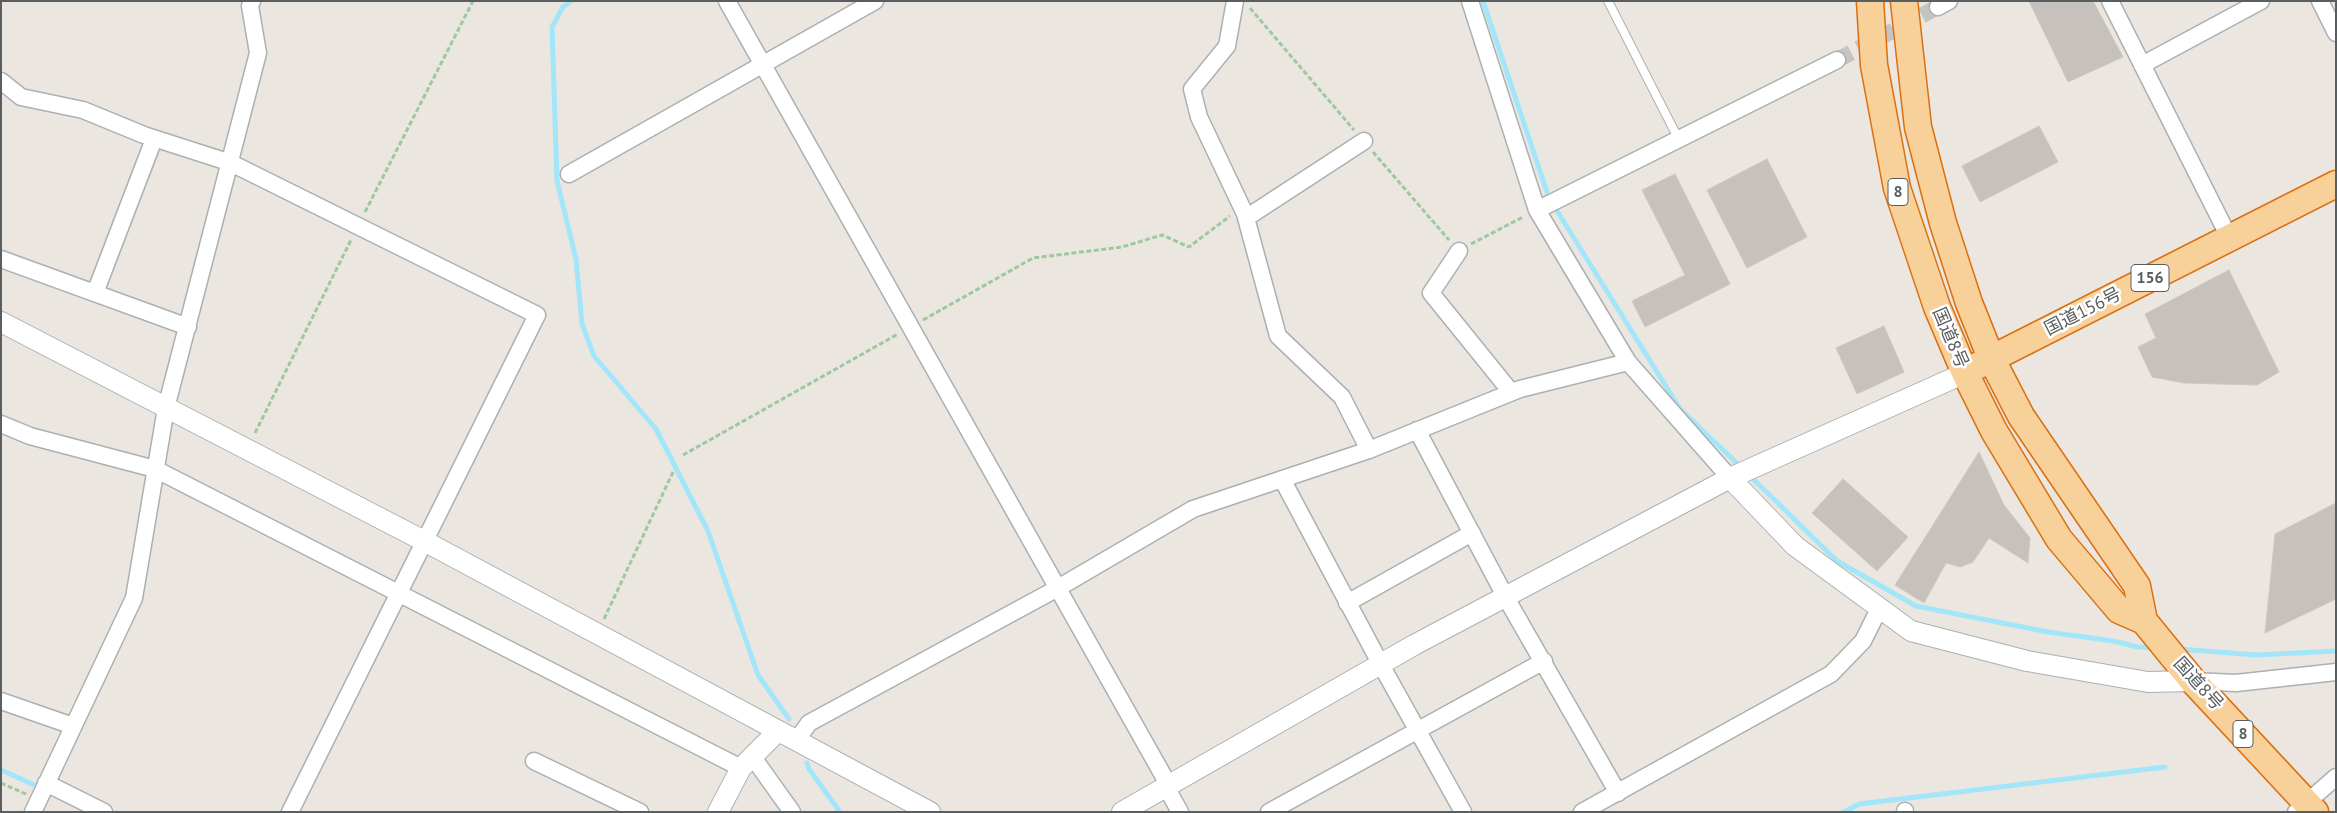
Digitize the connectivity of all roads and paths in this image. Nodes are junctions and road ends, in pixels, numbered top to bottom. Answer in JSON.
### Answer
{"nodes":[{"id":1,"x":727,"y":1,"type":"edge"},
{"id":2,"x":875,"y":1,"type":"edge"},
{"id":3,"x":1235,"y":1,"type":"edge"},
{"id":4,"x":1244,"y":1,"type":"edge"},
{"id":5,"x":1470,"y":1,"type":"edge"},
{"id":6,"x":1608,"y":1,"type":"edge"},
{"id":7,"x":1870,"y":1,"type":"edge"},
{"id":8,"x":1904,"y":1,"type":"edge"},
{"id":9,"x":2110,"y":1,"type":"edge"},
{"id":10,"x":2261,"y":1,"type":"edge"},
{"id":11,"x":2320,"y":1,"type":"edge"},
{"id":12,"x":248,"y":3,"type":"edge"},
{"id":13,"x":2336,"y":33,"type":"edge"},
{"id":14,"x":1837,"y":60,"type":"tunnel mouth"},
{"id":15,"x":762,"y":64,"type":"junction"},
{"id":16,"x":2142,"y":65,"type":"junction"},
{"id":17,"x":1,"y":81,"type":"edge"},
{"id":18,"x":154,"y":139,"type":"junction"},
{"id":19,"x":1679,"y":140,"type":"junction"},
{"id":20,"x":1364,"y":142,"type":"junction"},
{"id":21,"x":231,"y":162,"type":"junction"},
{"id":22,"x":569,"y":174,"type":"dead end"},
{"id":23,"x":2336,"y":184,"type":"edge"},
{"id":24,"x":1537,"y":210,"type":"junction"},
{"id":25,"x":1243,"y":213,"type":"junction"},
{"id":26,"x":2230,"y":239,"type":"junction"},
{"id":27,"x":1459,"y":251,"type":"junction"},
{"id":28,"x":1,"y":259,"type":"edge"},
{"id":29,"x":94,"y":293,"type":"junction"},
{"id":30,"x":1,"y":322,"type":"edge"},
{"id":31,"x":188,"y":327,"type":"junction"},
{"id":32,"x":910,"y":327,"type":"junction"},
{"id":33,"x":1991,"y":358,"type":"junction"},
{"id":34,"x":1628,"y":362,"type":"junction"},
{"id":35,"x":1965,"y":374,"type":"junction"},
{"id":36,"x":1511,"y":392,"type":"junction"},
{"id":37,"x":166,"y":408,"type":"junction"},
{"id":38,"x":1,"y":424,"type":"edge"},
{"id":39,"x":1417,"y":430,"type":"junction"},
{"id":40,"x":1369,"y":450,"type":"junction"},
{"id":41,"x":683,"y":455,"type":"dead end"},
{"id":42,"x":155,"y":470,"type":"junction"},
{"id":43,"x":673,"y":472,"type":"dead end"},
{"id":44,"x":1732,"y":477,"type":"junction"},
{"id":45,"x":1282,"y":479,"type":"junction"},
{"id":46,"x":1472,"y":533,"type":"junction"},
{"id":47,"x":426,"y":542,"type":"junction"},
{"id":48,"x":1058,"y":588,"type":"junction"},
{"id":49,"x":398,"y":594,"type":"junction"},
{"id":50,"x":1505,"y":596,"type":"junction"},
{"id":51,"x":1347,"y":603,"type":"junction"},
{"id":52,"x":1879,"y":609,"type":"junction"},
{"id":53,"x":597,"y":633,"type":"junction"},
{"id":54,"x":2158,"y":638,"type":"junction"},
{"id":55,"x":1544,"y":661,"type":"junction"},
{"id":56,"x":1380,"y":664,"type":"junction"},
{"id":57,"x":2336,"y":672,"type":"edge"},
{"id":58,"x":2194,"y":681,"type":"junction"},
{"id":59,"x":1,"y":702,"type":"edge"},
{"id":60,"x":73,"y":726,"type":"junction"},
{"id":61,"x":1418,"y":730,"type":"junction"},
{"id":62,"x":778,"y":731,"type":"junction"},
{"id":63,"x":796,"y":741,"type":"junction"},
{"id":64,"x":534,"y":761,"type":"dead end"},
{"id":65,"x":746,"y":762,"type":"junction"},
{"id":66,"x":2336,"y":777,"type":"edge"},
{"id":67,"x":1,"y":783,"type":"edge"},
{"id":68,"x":46,"y":783,"type":"junction"},
{"id":69,"x":1168,"y":784,"type":"junction"},
{"id":70,"x":1618,"y":793,"type":"junction"},
{"id":71,"x":35,"y":807,"type":"edge"},
{"id":72,"x":2305,"y":809,"type":"edge"},
{"id":73,"x":104,"y":812,"type":"edge"},
{"id":74,"x":290,"y":812,"type":"edge"},
{"id":75,"x":640,"y":812,"type":"edge"},
{"id":76,"x":718,"y":812,"type":"edge"},
{"id":77,"x":792,"y":812,"type":"edge"},
{"id":78,"x":930,"y":812,"type":"edge"},
{"id":79,"x":1122,"y":812,"type":"edge"},
{"id":80,"x":1180,"y":812,"type":"edge"},
{"id":81,"x":1268,"y":812,"type":"edge"},
{"id":82,"x":1463,"y":812,"type":"edge"},
{"id":83,"x":1582,"y":812,"type":"edge"}],
"edges":[{"from":1,"to":15,"type":"street"},
{"from":2,"to":15,"type":"street"},
{"from":3,"to":25,"type":"street"},
{"from":4,"to":20,"type":"path"},
{"from":5,"to":24,"type":"street"},
{"from":6,"to":19,"type":"lane"},
{"from":7,"to":35,"type":"highway","name":"国道8号","number":"8"},
{"from":8,"to":33,"type":"highway","name":"国道8号","number":"8"},
{"from":9,"to":16,"type":"street"},
{"from":10,"to":16,"type":"street"},
{"from":11,"to":13,"type":"street"},
{"from":12,"to":21,"type":"street"},
{"from":14,"to":19,"type":"street"},
{"from":15,"to":22,"type":"street"},
{"from":15,"to":32,"type":"street"},
{"from":16,"to":26,"type":"street"},
{"from":17,"to":18,"type":"street"},
{"from":18,"to":21,"type":"street"},
{"from":18,"to":29,"type":"street"},
{"from":19,"to":24,"type":"street"},
{"from":20,"to":25,"type":"street"},
{"from":20,"to":27,"type":"path"},
{"from":21,"to":31,"type":"street"},
{"from":21,"to":47,"type":"street"},
{"from":23,"to":26,"type":"highway","name":"国道156号","number":"156"},
{"from":24,"to":27,"type":"path"},
{"from":24,"to":34,"type":"street"},
{"from":25,"to":32,"type":"path"},
{"from":25,"to":40,"type":"street"},
{"from":26,"to":33,"type":"highway","name":"国道156号","number":"156"},
{"from":27,"to":36,"type":"street"},
{"from":28,"to":29,"type":"street"},
{"from":29,"to":31,"type":"street"},
{"from":30,"to":37,"type":"street"},
{"from":31,"to":37,"type":"street"},
{"from":32,"to":41,"type":"path"},
{"from":32,"to":48,"type":"street"},
{"from":33,"to":35,"type":"highway","name":"国道156号","number":"156"},
{"from":33,"to":54,"type":"highway","name":"国道8号","number":"8"},
{"from":34,"to":36,"type":"street"},
{"from":34,"to":44,"type":"street"},
{"from":35,"to":44,"type":"street"},
{"from":35,"to":54,"type":"highway","name":"国道8号","number":"8"},
{"from":36,"to":39,"type":"street"},
{"from":37,"to":42,"type":"street"},
{"from":37,"to":47,"type":"street"},
{"from":38,"to":42,"type":"street"},
{"from":39,"to":40,"type":"street"},
{"from":39,"to":46,"type":"street"},
{"from":40,"to":45,"type":"street"},
{"from":42,"to":49,"type":"street"},
{"from":42,"to":60,"type":"street"},
{"from":43,"to":53,"type":"path"},
{"from":44,"to":50,"type":"street"},
{"from":44,"to":52,"type":"street"},
{"from":45,"to":48,"type":"street"},
{"from":45,"to":51,"type":"street"},
{"from":46,"to":50,"type":"street"},
{"from":46,"to":51,"type":"street"},
{"from":47,"to":49,"type":"street"},
{"from":47,"to":53,"type":"street"},
{"from":48,"to":63,"type":"street"},
{"from":48,"to":69,"type":"street"},
{"from":49,"to":65,"type":"street"},
{"from":49,"to":74,"type":"street"},
{"from":50,"to":55,"type":"street"},
{"from":50,"to":56,"type":"street"},
{"from":51,"to":56,"type":"street"},
{"from":52,"to":58,"type":"street"},
{"from":52,"to":70,"type":"street"},
{"from":53,"to":62,"type":"street"},
{"from":54,"to":58,"type":"highway","name":"国道8号","number":"8"},
{"from":55,"to":61,"type":"street"},
{"from":55,"to":70,"type":"street"},
{"from":56,"to":61,"type":"street"},
{"from":56,"to":69,"type":"street"},
{"from":57,"to":58,"type":"street"},
{"from":58,"to":72,"type":"highway","name":"国道8号","number":"8"},
{"from":59,"to":60,"type":"street"},
{"from":60,"to":68,"type":"street"},
{"from":61,"to":81,"type":"street"},
{"from":61,"to":82,"type":"street"},
{"from":62,"to":63,"type":"street"},
{"from":62,"to":65,"type":"street"},
{"from":63,"to":78,"type":"street"},
{"from":64,"to":75,"type":"street"},
{"from":65,"to":76,"type":"street"},
{"from":65,"to":77,"type":"street"},
{"from":66,"to":72,"type":"street"},
{"from":67,"to":71,"type":"path"},
{"from":68,"to":71,"type":"street"},
{"from":68,"to":73,"type":"street"},
{"from":69,"to":79,"type":"street"},
{"from":69,"to":80,"type":"street"},
{"from":70,"to":83,"type":"street"}]}
